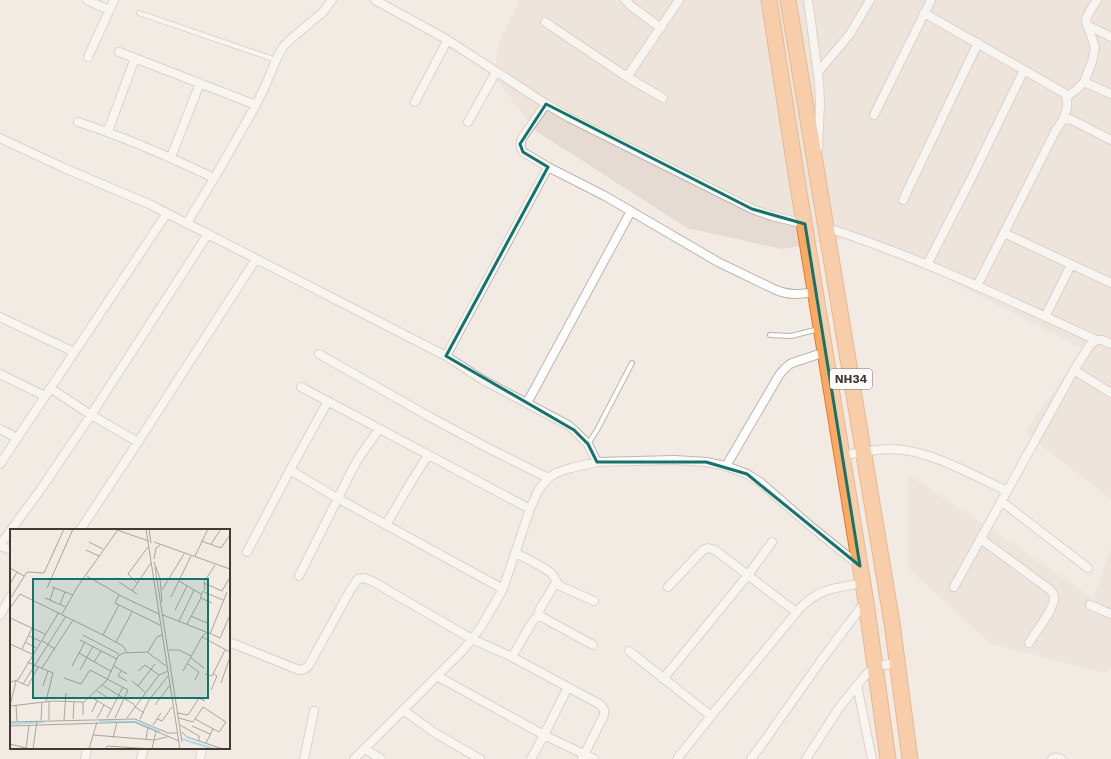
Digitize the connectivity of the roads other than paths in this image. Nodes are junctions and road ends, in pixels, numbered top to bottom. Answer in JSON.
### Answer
{"nodes":[{"id":1,"x":87,"y":0,"type":"edge"},
{"id":2,"x":114,"y":0,"type":"edge"},
{"id":3,"x":332,"y":0,"type":"edge"},
{"id":4,"x":375,"y":0,"type":"edge"},
{"id":5,"x":625,"y":0,"type":"edge"},
{"id":6,"x":680,"y":0,"type":"edge"},
{"id":7,"x":770,"y":0,"type":"edge"},
{"id":8,"x":788,"y":0,"type":"edge"},
{"id":9,"x":808,"y":0,"type":"edge"},
{"id":10,"x":870,"y":0,"type":"edge"},
{"id":11,"x":930,"y":0,"type":"edge"},
{"id":12,"x":1097,"y":0,"type":"edge"},
{"id":13,"x":109,"y":10,"type":"junction"},
{"id":14,"x":139,"y":13,"type":"dead end"},
{"id":15,"x":924,"y":13,"type":"junction"},
{"id":16,"x":545,"y":22,"type":"dead end"},
{"id":17,"x":1087,"y":25,"type":"junction"},
{"id":18,"x":661,"y":28,"type":"junction"},
{"id":19,"x":1111,"y":37,"type":"edge"},
{"id":20,"x":447,"y":40,"type":"junction"},
{"id":21,"x":978,"y":43,"type":"junction"},
{"id":22,"x":119,"y":52,"type":"dead end"},
{"id":23,"x":88,"y":57,"type":"dead end"},
{"id":24,"x":135,"y":58,"type":"junction"},
{"id":25,"x":276,"y":60,"type":"junction"},
{"id":26,"x":1024,"y":70,"type":"junction"},
{"id":27,"x":496,"y":72,"type":"junction"},
{"id":28,"x":818,"y":72,"type":"junction"},
{"id":29,"x":627,"y":77,"type":"junction"},
{"id":30,"x":1084,"y":82,"type":"junction"},
{"id":31,"x":200,"y":83,"type":"junction"},
{"id":32,"x":1111,"y":94,"type":"edge"},
{"id":33,"x":1067,"y":97,"type":"junction"},
{"id":34,"x":663,"y":98,"type":"dead end"},
{"id":35,"x":415,"y":102,"type":"dead end"},
{"id":36,"x":546,"y":104,"type":"junction"},
{"id":37,"x":256,"y":105,"type":"junction"},
{"id":38,"x":874,"y":115,"type":"dead end"},
{"id":39,"x":1063,"y":120,"type":"junction"},
{"id":40,"x":78,"y":122,"type":"dead end"},
{"id":41,"x":468,"y":122,"type":"dead end"},
{"id":42,"x":108,"y":131,"type":"junction"},
{"id":43,"x":0,"y":138,"type":"edge"},
{"id":44,"x":1111,"y":140,"type":"edge"},
{"id":45,"x":171,"y":157,"type":"junction"},
{"id":46,"x":548,"y":167,"type":"junction"},
{"id":47,"x":214,"y":178,"type":"junction"},
{"id":48,"x":817,"y":179,"type":"junction"},
{"id":49,"x":903,"y":200,"type":"dead end"},
{"id":50,"x":631,"y":210,"type":"junction"},
{"id":51,"x":167,"y":213,"type":"junction"},
{"id":52,"x":187,"y":223,"type":"junction"},
{"id":53,"x":805,"y":224,"type":"junction"},
{"id":54,"x":825,"y":227,"type":"junction"},
{"id":55,"x":1004,"y":233,"type":"junction"},
{"id":56,"x":208,"y":234,"type":"junction"},
{"id":57,"x":256,"y":259,"type":"junction"},
{"id":58,"x":1071,"y":264,"type":"junction"},
{"id":59,"x":927,"y":265,"type":"junction"},
{"id":60,"x":1111,"y":283,"type":"edge"},
{"id":61,"x":977,"y":286,"type":"junction"},
{"id":62,"x":816,"y":292,"type":"junction"},
{"id":63,"x":0,"y":317,"type":"edge"},
{"id":64,"x":1045,"y":317,"type":"junction"},
{"id":65,"x":822,"y":328,"type":"junction"},
{"id":66,"x":770,"y":335,"type":"dead end"},
{"id":67,"x":1096,"y":340,"type":"junction"},
{"id":68,"x":1111,"y":344,"type":"edge"},
{"id":69,"x":74,"y":352,"type":"junction"},
{"id":70,"x":825,"y":352,"type":"junction"},
{"id":71,"x":319,"y":354,"type":"dead end"},
{"id":72,"x":446,"y":356,"type":"junction"},
{"id":73,"x":632,"y":363,"type":"dead end"},
{"id":74,"x":1074,"y":370,"type":"junction"},
{"id":75,"x":0,"y":374,"type":"edge"},
{"id":76,"x":301,"y":387,"type":"dead end"},
{"id":77,"x":50,"y":388,"type":"junction"},
{"id":78,"x":1111,"y":393,"type":"edge"},
{"id":79,"x":45,"y":396,"type":"junction"},
{"id":80,"x":328,"y":402,"type":"junction"},
{"id":81,"x":527,"y":402,"type":"junction"},
{"id":82,"x":91,"y":415,"type":"junction"},
{"id":83,"x":0,"y":429,"type":"edge"},
{"id":84,"x":379,"y":429,"type":"junction"},
{"id":85,"x":17,"y":438,"type":"junction"},
{"id":86,"x":138,"y":442,"type":"junction"},
{"id":87,"x":588,"y":444,"type":"junction"},
{"id":88,"x":863,"y":451,"type":"junction"},
{"id":89,"x":428,"y":456,"type":"junction"},
{"id":90,"x":842,"y":456,"type":"junction"},
{"id":91,"x":597,"y":462,"type":"junction"},
{"id":92,"x":0,"y":464,"type":"edge"},
{"id":93,"x":726,"y":466,"type":"junction"},
{"id":94,"x":290,"y":470,"type":"junction"},
{"id":95,"x":548,"y":478,"type":"junction"},
{"id":96,"x":1007,"y":491,"type":"junction"},
{"id":97,"x":337,"y":498,"type":"junction"},
{"id":98,"x":1001,"y":501,"type":"junction"},
{"id":99,"x":530,"y":509,"type":"junction"},
{"id":100,"x":386,"y":525,"type":"junction"},
{"id":101,"x":12,"y":529,"type":"edge"},
{"id":102,"x":81,"y":529,"type":"edge"},
{"id":103,"x":10,"y":531,"type":"edge"},
{"id":104,"x":980,"y":539,"type":"junction"},
{"id":105,"x":772,"y":542,"type":"dead end"},
{"id":106,"x":0,"y":545,"type":"edge"},
{"id":107,"x":10,"y":550,"type":"edge"},
{"id":108,"x":247,"y":552,"type":"dead end"},
{"id":109,"x":516,"y":553,"type":"junction"},
{"id":110,"x":860,"y":566,"type":"junction"},
{"id":111,"x":1088,"y":568,"type":"dead end"},
{"id":112,"x":748,"y":575,"type":"junction"},
{"id":113,"x":299,"y":576,"type":"dead end"},
{"id":114,"x":556,"y":582,"type":"junction"},
{"id":115,"x":863,"y":583,"type":"junction"},
{"id":116,"x":668,"y":587,"type":"dead end"},
{"id":117,"x":954,"y":587,"type":"dead end"},
{"id":118,"x":503,"y":588,"type":"junction"},
{"id":119,"x":10,"y":598,"type":"edge"},
{"id":120,"x":594,"y":601,"type":"dead end"},
{"id":121,"x":866,"y":602,"type":"junction"},
{"id":122,"x":1090,"y":605,"type":"dead end"},
{"id":123,"x":796,"y":612,"type":"junction"},
{"id":124,"x":539,"y":614,"type":"junction"},
{"id":125,"x":1111,"y":614,"type":"edge"},
{"id":126,"x":0,"y":615,"type":"edge"},
{"id":127,"x":472,"y":639,"type":"junction"},
{"id":128,"x":230,"y":642,"type":"edge"},
{"id":129,"x":1028,"y":643,"type":"dead end"},
{"id":130,"x":593,"y":646,"type":"dead end"},
{"id":131,"x":629,"y":651,"type":"dead end"},
{"id":132,"x":512,"y":657,"type":"junction"},
{"id":133,"x":897,"y":663,"type":"junction"},
{"id":134,"x":875,"y":666,"type":"junction"},
{"id":135,"x":437,"y":676,"type":"junction"},
{"id":136,"x":663,"y":679,"type":"junction"},
{"id":137,"x":857,"y":685,"type":"junction"},
{"id":138,"x":568,"y":687,"type":"junction"},
{"id":139,"x":403,"y":710,"type":"junction"},
{"id":140,"x":314,"y":711,"type":"dead end"},
{"id":141,"x":711,"y":716,"type":"junction"},
{"id":142,"x":544,"y":735,"type":"junction"},
{"id":143,"x":88,"y":749,"type":"edge"},
{"id":144,"x":144,"y":749,"type":"edge"},
{"id":145,"x":202,"y":749,"type":"edge"},
{"id":146,"x":364,"y":749,"type":"junction"},
{"id":147,"x":583,"y":756,"type":"edge"},
{"id":148,"x":85,"y":759,"type":"edge"},
{"id":149,"x":141,"y":759,"type":"edge"},
{"id":150,"x":200,"y":759,"type":"edge"},
{"id":151,"x":304,"y":759,"type":"edge"},
{"id":152,"x":354,"y":759,"type":"edge"},
{"id":153,"x":381,"y":759,"type":"edge"},
{"id":154,"x":480,"y":759,"type":"edge"},
{"id":155,"x":531,"y":759,"type":"edge"},
{"id":156,"x":594,"y":759,"type":"edge"},
{"id":157,"x":677,"y":759,"type":"edge"},
{"id":158,"x":751,"y":759,"type":"edge"},
{"id":159,"x":806,"y":759,"type":"edge"},
{"id":160,"x":872,"y":759,"type":"edge"},
{"id":161,"x":888,"y":759,"type":"edge"},
{"id":162,"x":910,"y":759,"type":"edge"},
{"id":163,"x":1052,"y":759,"type":"edge"},
{"id":164,"x":1061,"y":759,"type":"edge"}],
"edges":[{"from":1,"to":13,"type":"street"},
{"from":2,"to":13,"type":"street"},
{"from":3,"to":25,"type":"street"},
{"from":4,"to":20,"type":"street"},
{"from":5,"to":18,"type":"street"},
{"from":6,"to":18,"type":"street"},
{"from":7,"to":53,"type":"highway","number":"NH34"},
{"from":8,"to":48,"type":"highway","number":"NH34"},
{"from":9,"to":28,"type":"street"},
{"from":10,"to":28,"type":"street"},
{"from":11,"to":15,"type":"street"},
{"from":12,"to":17,"type":"street"},
{"from":13,"to":23,"type":"street"},
{"from":14,"to":25,"type":"lane"},
{"from":15,"to":21,"type":"street"},
{"from":15,"to":38,"type":"street"},
{"from":16,"to":29,"type":"street"},
{"from":17,"to":19,"type":"street"},
{"from":17,"to":30,"type":"street"},
{"from":18,"to":29,"type":"street"},
{"from":20,"to":27,"type":"street"},
{"from":20,"to":35,"type":"street"},
{"from":21,"to":26,"type":"street"},
{"from":21,"to":49,"type":"street"},
{"from":22,"to":24,"type":"street"},
{"from":24,"to":31,"type":"street"},
{"from":24,"to":42,"type":"street"},
{"from":25,"to":37,"type":"street"},
{"from":26,"to":33,"type":"street"},
{"from":26,"to":59,"type":"street"},
{"from":27,"to":36,"type":"street"},
{"from":27,"to":41,"type":"street"},
{"from":28,"to":48,"type":"street"},
{"from":29,"to":34,"type":"street"},
{"from":30,"to":32,"type":"street"},
{"from":30,"to":33,"type":"street"},
{"from":31,"to":37,"type":"street"},
{"from":31,"to":45,"type":"street"},
{"from":33,"to":39,"type":"street"},
{"from":36,"to":46,"type":"street"},
{"from":36,"to":53,"type":"street"},
{"from":37,"to":47,"type":"street"},
{"from":39,"to":44,"type":"street"},
{"from":39,"to":55,"type":"street"},
{"from":40,"to":42,"type":"street"},
{"from":42,"to":45,"type":"street"},
{"from":43,"to":51,"type":"street"},
{"from":45,"to":47,"type":"street"},
{"from":46,"to":50,"type":"street"},
{"from":46,"to":72,"type":"street"},
{"from":47,"to":52,"type":"street"},
{"from":48,"to":54,"type":"highway","number":"NH34"},
{"from":50,"to":62,"type":"street"},
{"from":50,"to":81,"type":"street"},
{"from":51,"to":52,"type":"street"},
{"from":51,"to":69,"type":"street"},
{"from":52,"to":56,"type":"street"},
{"from":53,"to":62,"type":"highway","number":"NH34"},
{"from":54,"to":59,"type":"street"},
{"from":54,"to":88,"type":"highway","number":"NH34"},
{"from":55,"to":58,"type":"street"},
{"from":55,"to":61,"type":"street"},
{"from":56,"to":57,"type":"street"},
{"from":56,"to":82,"type":"street"},
{"from":57,"to":72,"type":"street"},
{"from":57,"to":86,"type":"street"},
{"from":58,"to":60,"type":"street"},
{"from":58,"to":64,"type":"street"},
{"from":59,"to":61,"type":"street"},
{"from":61,"to":64,"type":"street"},
{"from":62,"to":65,"type":"highway","number":"NH34"},
{"from":63,"to":69,"type":"street"},
{"from":64,"to":67,"type":"street"},
{"from":65,"to":66,"type":"lane"},
{"from":65,"to":70,"type":"highway","number":"NH34"},
{"from":67,"to":68,"type":"street"},
{"from":67,"to":74,"type":"street"},
{"from":69,"to":77,"type":"street"},
{"from":70,"to":90,"type":"highway","number":"NH34"},
{"from":70,"to":93,"type":"street"},
{"from":71,"to":95,"type":"street"},
{"from":72,"to":81,"type":"street"},
{"from":73,"to":87,"type":"lane"},
{"from":74,"to":78,"type":"street"},
{"from":74,"to":96,"type":"street"},
{"from":75,"to":79,"type":"street"},
{"from":76,"to":80,"type":"street"},
{"from":77,"to":79,"type":"street"},
{"from":77,"to":82,"type":"street"},
{"from":79,"to":85,"type":"street"},
{"from":80,"to":84,"type":"street"},
{"from":80,"to":94,"type":"street"},
{"from":81,"to":87,"type":"street"},
{"from":82,"to":86,"type":"street"},
{"from":82,"to":101,"type":"street"},
{"from":83,"to":85,"type":"street"},
{"from":84,"to":89,"type":"street"},
{"from":84,"to":97,"type":"street"},
{"from":85,"to":92,"type":"street"},
{"from":86,"to":102,"type":"street"},
{"from":87,"to":91,"type":"street"},
{"from":88,"to":90,"type":"street"},
{"from":88,"to":96,"type":"street"},
{"from":88,"to":133,"type":"highway","number":"NH34"},
{"from":89,"to":99,"type":"street"},
{"from":89,"to":100,"type":"street"},
{"from":90,"to":110,"type":"highway","number":"NH34"},
{"from":91,"to":93,"type":"street"},
{"from":91,"to":95,"type":"street"},
{"from":93,"to":110,"type":"street"},
{"from":94,"to":97,"type":"street"},
{"from":94,"to":108,"type":"street"},
{"from":95,"to":99,"type":"street"},
{"from":96,"to":98,"type":"street"},
{"from":97,"to":100,"type":"street"},
{"from":97,"to":113,"type":"street"},
{"from":98,"to":104,"type":"street"},
{"from":98,"to":111,"type":"street"},
{"from":99,"to":109,"type":"street"},
{"from":100,"to":118,"type":"street"},
{"from":103,"to":106,"type":"street"},
{"from":104,"to":117,"type":"street"},
{"from":104,"to":129,"type":"street"},
{"from":105,"to":112,"type":"street"},
{"from":106,"to":107,"type":"street"},
{"from":109,"to":114,"type":"street"},
{"from":109,"to":118,"type":"street"},
{"from":110,"to":115,"type":"highway","number":"NH34"},
{"from":112,"to":116,"type":"street"},
{"from":112,"to":123,"type":"street"},
{"from":112,"to":136,"type":"street"},
{"from":114,"to":120,"type":"street"},
{"from":114,"to":124,"type":"street"},
{"from":115,"to":121,"type":"highway","number":"NH34"},
{"from":115,"to":123,"type":"street"},
{"from":118,"to":127,"type":"street"},
{"from":119,"to":126,"type":"street"},
{"from":121,"to":134,"type":"highway","number":"NH34"},
{"from":121,"to":158,"type":"street"},
{"from":122,"to":125,"type":"street"},
{"from":123,"to":141,"type":"street"},
{"from":124,"to":130,"type":"street"},
{"from":124,"to":132,"type":"street"},
{"from":127,"to":128,"type":"street"},
{"from":127,"to":132,"type":"street"},
{"from":127,"to":135,"type":"street"},
{"from":131,"to":136,"type":"street"},
{"from":132,"to":138,"type":"street"},
{"from":133,"to":134,"type":"street"},
{"from":133,"to":162,"type":"highway","number":"NH34"},
{"from":134,"to":137,"type":"street"},
{"from":134,"to":161,"type":"highway","number":"NH34"},
{"from":135,"to":139,"type":"street"},
{"from":135,"to":142,"type":"street"},
{"from":136,"to":141,"type":"street"},
{"from":137,"to":159,"type":"street"},
{"from":137,"to":160,"type":"street"},
{"from":138,"to":142,"type":"street"},
{"from":138,"to":147,"type":"street"},
{"from":139,"to":146,"type":"street"},
{"from":139,"to":154,"type":"street"},
{"from":140,"to":151,"type":"street"},
{"from":141,"to":157,"type":"street"},
{"from":142,"to":147,"type":"street"},
{"from":142,"to":155,"type":"street"},
{"from":143,"to":148,"type":"street"},
{"from":144,"to":149,"type":"street"},
{"from":145,"to":150,"type":"street"},
{"from":146,"to":152,"type":"street"},
{"from":146,"to":153,"type":"street"},
{"from":147,"to":156,"type":"street"},
{"from":163,"to":164,"type":"street"}]}
